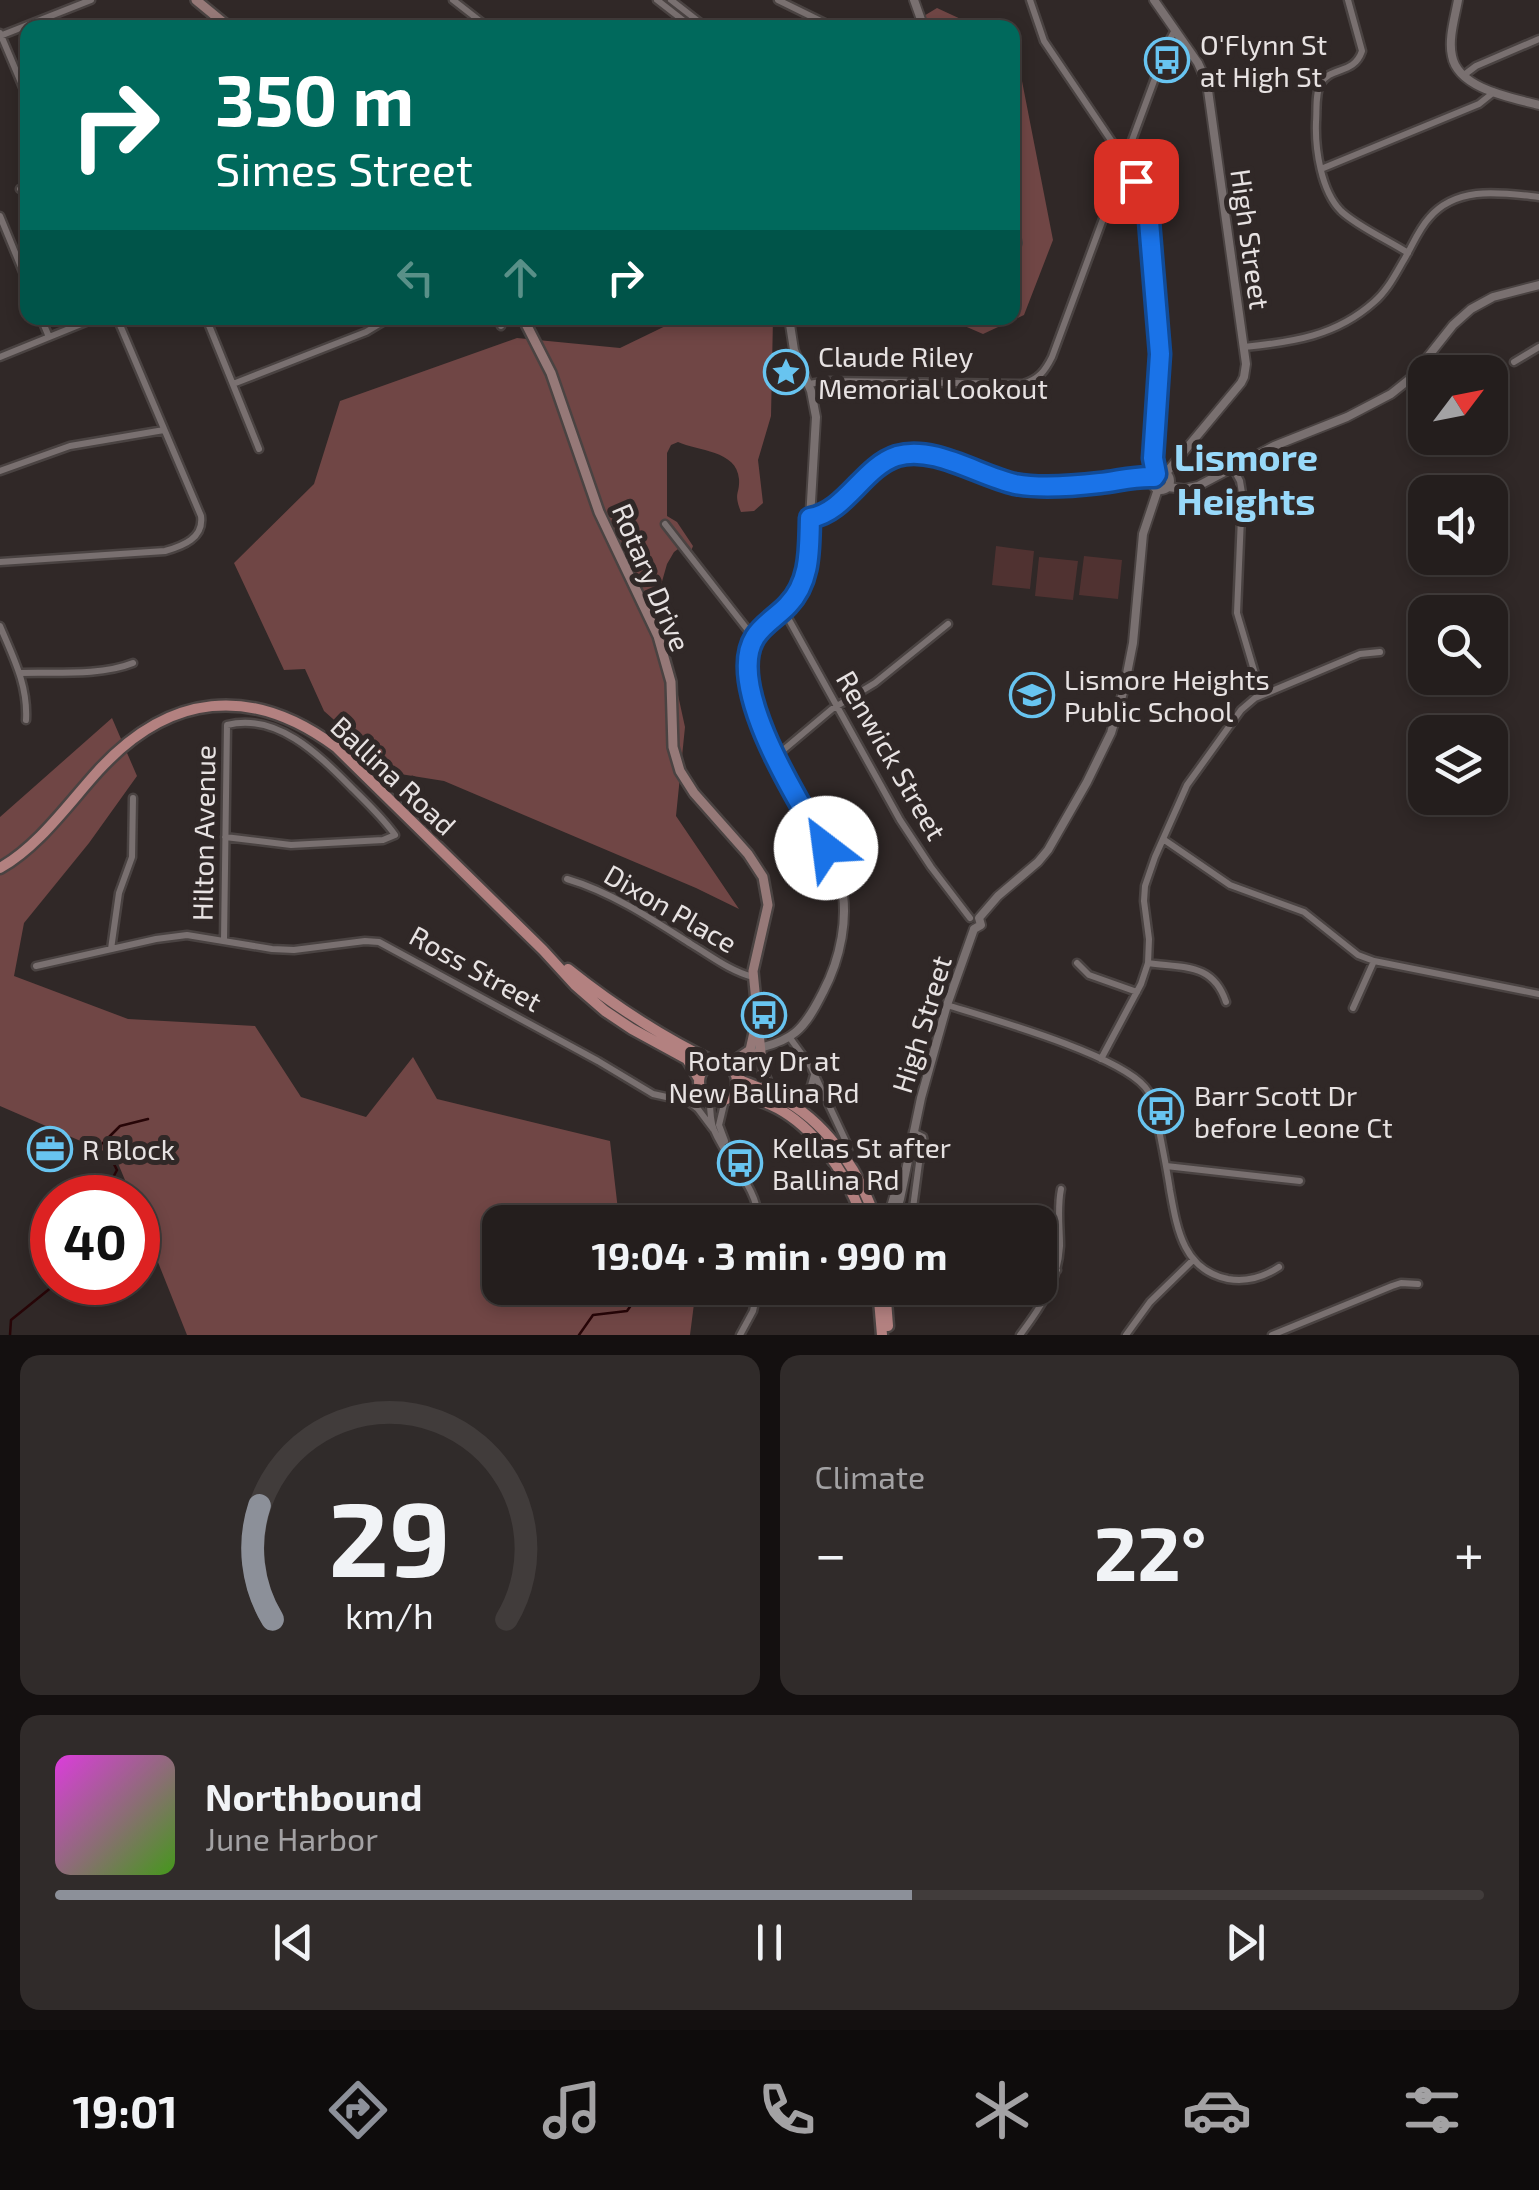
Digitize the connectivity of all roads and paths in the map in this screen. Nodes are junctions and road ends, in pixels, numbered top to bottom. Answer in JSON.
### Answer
{"nodes":[{"id":1,"x":91,"y":0,"type":"edge"},
{"id":2,"x":196,"y":0,"type":"edge"},
{"id":3,"x":453,"y":0,"type":"edge"},
{"id":4,"x":657,"y":0,"type":"edge"},
{"id":5,"x":670,"y":0,"type":"edge"},
{"id":6,"x":778,"y":0,"type":"edge"},
{"id":7,"x":1030,"y":0,"type":"edge"},
{"id":8,"x":1154,"y":0,"type":"edge"},
{"id":9,"x":1348,"y":0,"type":"edge"},
{"id":10,"x":1458,"y":0,"type":"edge"},
{"id":11,"x":42,"y":20,"type":"edge"},
{"id":12,"x":220,"y":20,"type":"edge"},
{"id":13,"x":476,"y":20,"type":"edge"},
{"id":14,"x":687,"y":20,"type":"edge"},
{"id":15,"x":689,"y":20,"type":"edge"},
{"id":16,"x":819,"y":20,"type":"edge"},
{"id":17,"x":1176,"y":30,"type":"junction"},
{"id":18,"x":0,"y":34,"type":"edge"},
{"id":19,"x":1539,"y":38,"type":"edge"},
{"id":20,"x":1464,"y":76,"type":"junction"},
{"id":21,"x":20,"y":80,"type":"edge"},
{"id":22,"x":1494,"y":92,"type":"junction"},
{"id":23,"x":1539,"y":105,"type":"edge"},
{"id":24,"x":1124,"y":162,"type":"junction"},
{"id":25,"x":1321,"y":169,"type":"junction"},
{"id":26,"x":1539,"y":197,"type":"edge"},
{"id":27,"x":0,"y":216,"type":"edge"},
{"id":28,"x":1408,"y":252,"type":"junction"},
{"id":29,"x":20,"y":265,"type":"edge"},
{"id":30,"x":1539,"y":285,"type":"edge"},
{"id":31,"x":44,"y":325,"type":"edge"},
{"id":32,"x":79,"y":325,"type":"edge"},
{"id":33,"x":119,"y":325,"type":"edge"},
{"id":34,"x":209,"y":325,"type":"edge"},
{"id":35,"x":378,"y":325,"type":"edge"},
{"id":36,"x":527,"y":325,"type":"edge"},
{"id":37,"x":790,"y":325,"type":"edge"},
{"id":38,"x":49,"y":337,"type":"junction"},
{"id":39,"x":1539,"y":347,"type":"edge"},
{"id":40,"x":1244,"y":348,"type":"junction"},
{"id":41,"x":0,"y":357,"type":"edge"},
{"id":42,"x":1514,"y":362,"type":"dead end"},
{"id":43,"x":234,"y":384,"type":"junction"},
{"id":44,"x":808,"y":384,"type":"junction"},
{"id":45,"x":164,"y":430,"type":"junction"},
{"id":46,"x":259,"y":449,"type":"dead end"},
{"id":47,"x":1233,"y":468,"type":"junction"},
{"id":48,"x":0,"y":471,"type":"edge"},
{"id":49,"x":1166,"y":473,"type":"junction"},
{"id":50,"x":1155,"y":475,"type":"junction"},
{"id":51,"x":1163,"y":488,"type":"junction"},
{"id":52,"x":810,"y":518,"type":"junction"},
{"id":53,"x":665,"y":524,"type":"dead end"},
{"id":54,"x":0,"y":562,"type":"edge"},
{"id":55,"x":784,"y":609,"type":"junction"},
{"id":56,"x":948,"y":624,"type":"dead end"},
{"id":57,"x":0,"y":626,"type":"edge"},
{"id":58,"x":754,"y":638,"type":"junction"},
{"id":59,"x":1380,"y":652,"type":"dead end"},
{"id":60,"x":133,"y":664,"type":"dead end"},
{"id":61,"x":20,"y":673,"type":"junction"},
{"id":62,"x":1262,"y":694,"type":"junction"},
{"id":63,"x":836,"y":706,"type":"junction"},
{"id":64,"x":26,"y":720,"type":"dead end"},
{"id":65,"x":775,"y":757,"type":"junction"},
{"id":66,"x":133,"y":798,"type":"dead end"},
{"id":67,"x":224,"y":837,"type":"junction"},
{"id":68,"x":1163,"y":839,"type":"junction"},
{"id":69,"x":0,"y":868,"type":"edge"},
{"id":70,"x":567,"y":879,"type":"dead end"},
{"id":71,"x":974,"y":918,"type":"junction"},
{"id":72,"x":224,"y":940,"type":"junction"},
{"id":73,"x":111,"y":949,"type":"junction"},
{"id":74,"x":543,"y":950,"type":"junction"},
{"id":75,"x":1374,"y":961,"type":"junction"},
{"id":76,"x":1077,"y":963,"type":"dead end"},
{"id":77,"x":1148,"y":963,"type":"junction"},
{"id":78,"x":36,"y":966,"type":"dead end"},
{"id":79,"x":753,"y":977,"type":"junction"},
{"id":80,"x":1137,"y":992,"type":"junction"},
{"id":81,"x":1539,"y":994,"type":"edge"},
{"id":82,"x":1226,"y":1002,"type":"dead end"},
{"id":83,"x":947,"y":1005,"type":"junction"},
{"id":84,"x":1353,"y":1008,"type":"dead end"},
{"id":85,"x":756,"y":1015,"type":"junction"},
{"id":86,"x":790,"y":1038,"type":"junction"},
{"id":87,"x":762,"y":1048,"type":"junction"},
{"id":88,"x":750,"y":1050,"type":"junction"},
{"id":89,"x":1101,"y":1059,"type":"junction"},
{"id":90,"x":722,"y":1064,"type":"junction"},
{"id":91,"x":737,"y":1078,"type":"junction"},
{"id":92,"x":704,"y":1091,"type":"junction"},
{"id":93,"x":728,"y":1098,"type":"junction"},
{"id":94,"x":673,"y":1099,"type":"junction"},
{"id":95,"x":689,"y":1102,"type":"junction"},
{"id":96,"x":789,"y":1102,"type":"junction"},
{"id":97,"x":713,"y":1129,"type":"junction"},
{"id":98,"x":913,"y":1132,"type":"junction"},
{"id":99,"x":849,"y":1148,"type":"dead end"},
{"id":100,"x":908,"y":1155,"type":"junction"},
{"id":101,"x":733,"y":1160,"type":"junction"},
{"id":102,"x":1166,"y":1166,"type":"junction"},
{"id":103,"x":1300,"y":1181,"type":"dead end"},
{"id":104,"x":1061,"y":1189,"type":"dead end"},
{"id":105,"x":893,"y":1196,"type":"junction"},
{"id":106,"x":877,"y":1202,"type":"junction"},
{"id":107,"x":756,"y":1205,"type":"edge"},
{"id":108,"x":856,"y":1205,"type":"edge"},
{"id":109,"x":877,"y":1205,"type":"edge"},
{"id":110,"x":890,"y":1205,"type":"edge"},
{"id":111,"x":898,"y":1205,"type":"edge"},
{"id":112,"x":913,"y":1205,"type":"edge"},
{"id":113,"x":1057,"y":1209,"type":"edge"},
{"id":114,"x":1057,"y":1209,"type":"edge"},
{"id":115,"x":1192,"y":1261,"type":"junction"},
{"id":116,"x":1279,"y":1267,"type":"dead end"},
{"id":117,"x":1057,"y":1270,"type":"edge"},
{"id":118,"x":1418,"y":1284,"type":"dead end"},
{"id":119,"x":755,"y":1305,"type":"edge"},
{"id":120,"x":883,"y":1305,"type":"edge"},
{"id":121,"x":1041,"y":1305,"type":"edge"},
{"id":122,"x":744,"y":1333,"type":"edge"},
{"id":123,"x":885,"y":1335,"type":"edge"},
{"id":124,"x":1020,"y":1335,"type":"edge"},
{"id":125,"x":1126,"y":1335,"type":"edge"},
{"id":126,"x":1272,"y":1335,"type":"edge"}],
"edges":[{"from":1,"to":11,"type":"street"},
{"from":2,"to":12,"type":"main road"},
{"from":3,"to":13,"type":"street"},
{"from":4,"to":14,"type":"street"},
{"from":5,"to":15,"type":"street"},
{"from":6,"to":16,"type":"street"},
{"from":7,"to":24,"type":"street"},
{"from":8,"to":17,"type":"street","name":"High Street"},
{"from":9,"to":25,"type":"street"},
{"from":10,"to":20,"type":"street"},
{"from":17,"to":24,"type":"street"},
{"from":17,"to":40,"type":"street","name":"High Street"},
{"from":18,"to":21,"type":"street"},
{"from":19,"to":20,"type":"street"},
{"from":20,"to":22,"type":"street"},
{"from":22,"to":23,"type":"street"},
{"from":22,"to":25,"type":"street"},
{"from":24,"to":44,"type":"street"},
{"from":24,"to":50,"type":"street"},
{"from":25,"to":28,"type":"street"},
{"from":26,"to":28,"type":"street"},
{"from":27,"to":29,"type":"street"},
{"from":28,"to":40,"type":"street"},
{"from":30,"to":47,"type":"street"},
{"from":31,"to":38,"type":"street"},
{"from":32,"to":38,"type":"street"},
{"from":33,"to":45,"type":"street"},
{"from":34,"to":43,"type":"street"},
{"from":35,"to":43,"type":"street"},
{"from":36,"to":79,"type":"main road","name":"Rotary Drive"},
{"from":37,"to":44,"type":"street"},
{"from":38,"to":41,"type":"street"},
{"from":39,"to":42,"type":"street"},
{"from":40,"to":49,"type":"street","name":"High Street"},
{"from":43,"to":46,"type":"street"},
{"from":44,"to":52,"type":"street"},
{"from":45,"to":48,"type":"street"},
{"from":45,"to":54,"type":"street"},
{"from":47,"to":51,"type":"street"},
{"from":47,"to":62,"type":"street"},
{"from":49,"to":50,"type":"street"},
{"from":49,"to":51,"type":"street"},
{"from":50,"to":51,"type":"street"},
{"from":50,"to":52,"type":"street"},
{"from":51,"to":71,"type":"street"},
{"from":52,"to":55,"type":"street"},
{"from":53,"to":58,"type":"street"},
{"from":55,"to":58,"type":"street"},
{"from":55,"to":63,"type":"street","name":"Renwick Street"},
{"from":56,"to":63,"type":"street"},
{"from":57,"to":61,"type":"street"},
{"from":58,"to":65,"type":"street"},
{"from":59,"to":62,"type":"street"},
{"from":60,"to":61,"type":"street"},
{"from":61,"to":64,"type":"street"},
{"from":62,"to":68,"type":"street"},
{"from":63,"to":65,"type":"street"},
{"from":63,"to":71,"type":"street","name":"Renwick Street"},
{"from":65,"to":86,"type":"street"},
{"from":66,"to":73,"type":"street"},
{"from":67,"to":67,"type":"street","name":"Hilton Avenue"},
{"from":67,"to":72,"type":"street","name":"Hilton Avenue"},
{"from":68,"to":75,"type":"street"},
{"from":68,"to":77,"type":"street"},
{"from":69,"to":74,"type":"main road","name":"Ballina Road"},
{"from":70,"to":79,"type":"street","name":"Dixon Place"},
{"from":71,"to":83,"type":"street","name":"High Street"},
{"from":72,"to":73,"type":"street","name":"Ross Street"},
{"from":72,"to":94,"type":"street","name":"Ross Street"},
{"from":73,"to":78,"type":"street","name":"Ross Street"},
{"from":74,"to":90,"type":"main road","name":"Ballina Road"},
{"from":74,"to":92,"type":"main road","name":"Ballina Road"},
{"from":75,"to":81,"type":"street"},
{"from":75,"to":84,"type":"street"},
{"from":76,"to":80,"type":"street"},
{"from":77,"to":80,"type":"street"},
{"from":77,"to":82,"type":"street"},
{"from":79,"to":85,"type":"main road","name":"Rotary Drive"},
{"from":80,"to":89,"type":"street"},
{"from":83,"to":89,"type":"street"},
{"from":83,"to":98,"type":"street","name":"High Street"},
{"from":85,"to":87,"type":"main road","name":"Rotary Drive"},
{"from":85,"to":88,"type":"main road","name":"Rotary Drive"},
{"from":86,"to":87,"type":"street"},
{"from":86,"to":99,"type":"street"},
{"from":87,"to":88,"type":"street"},
{"from":87,"to":91,"type":"main road"},
{"from":87,"to":96,"type":"main road","name":"Rotary Drive"},
{"from":88,"to":90,"type":"main road"},
{"from":89,"to":102,"type":"street"},
{"from":90,"to":91,"type":"main road"},
{"from":90,"to":92,"type":"main road"},
{"from":91,"to":93,"type":"main road"},
{"from":91,"to":96,"type":"main road"},
{"from":92,"to":93,"type":"main road"},
{"from":92,"to":94,"type":"street"},
{"from":92,"to":95,"type":"street"},
{"from":92,"to":97,"type":"street"},
{"from":93,"to":101,"type":"street"},
{"from":93,"to":108,"type":"main road"},
{"from":94,"to":95,"type":"street","name":"Ross Street"},
{"from":95,"to":97,"type":"street"},
{"from":96,"to":106,"type":"main road"},
{"from":97,"to":101,"type":"street"},
{"from":98,"to":100,"type":"street","name":"High Street"},
{"from":98,"to":112,"type":"street","name":"High Street"},
{"from":100,"to":105,"type":"street"},
{"from":100,"to":111,"type":"street"},
{"from":101,"to":107,"type":"street"},
{"from":102,"to":103,"type":"street"},
{"from":102,"to":115,"type":"street"},
{"from":104,"to":114,"type":"street"},
{"from":105,"to":106,"type":"street"},
{"from":105,"to":110,"type":"street"},
{"from":106,"to":109,"type":"main road"},
{"from":113,"to":117,"type":"street"},
{"from":115,"to":116,"type":"street"},
{"from":115,"to":125,"type":"street"},
{"from":118,"to":126,"type":"street"},
{"from":119,"to":122,"type":"street"},
{"from":120,"to":123,"type":"main road"},
{"from":121,"to":124,"type":"street"}]}
